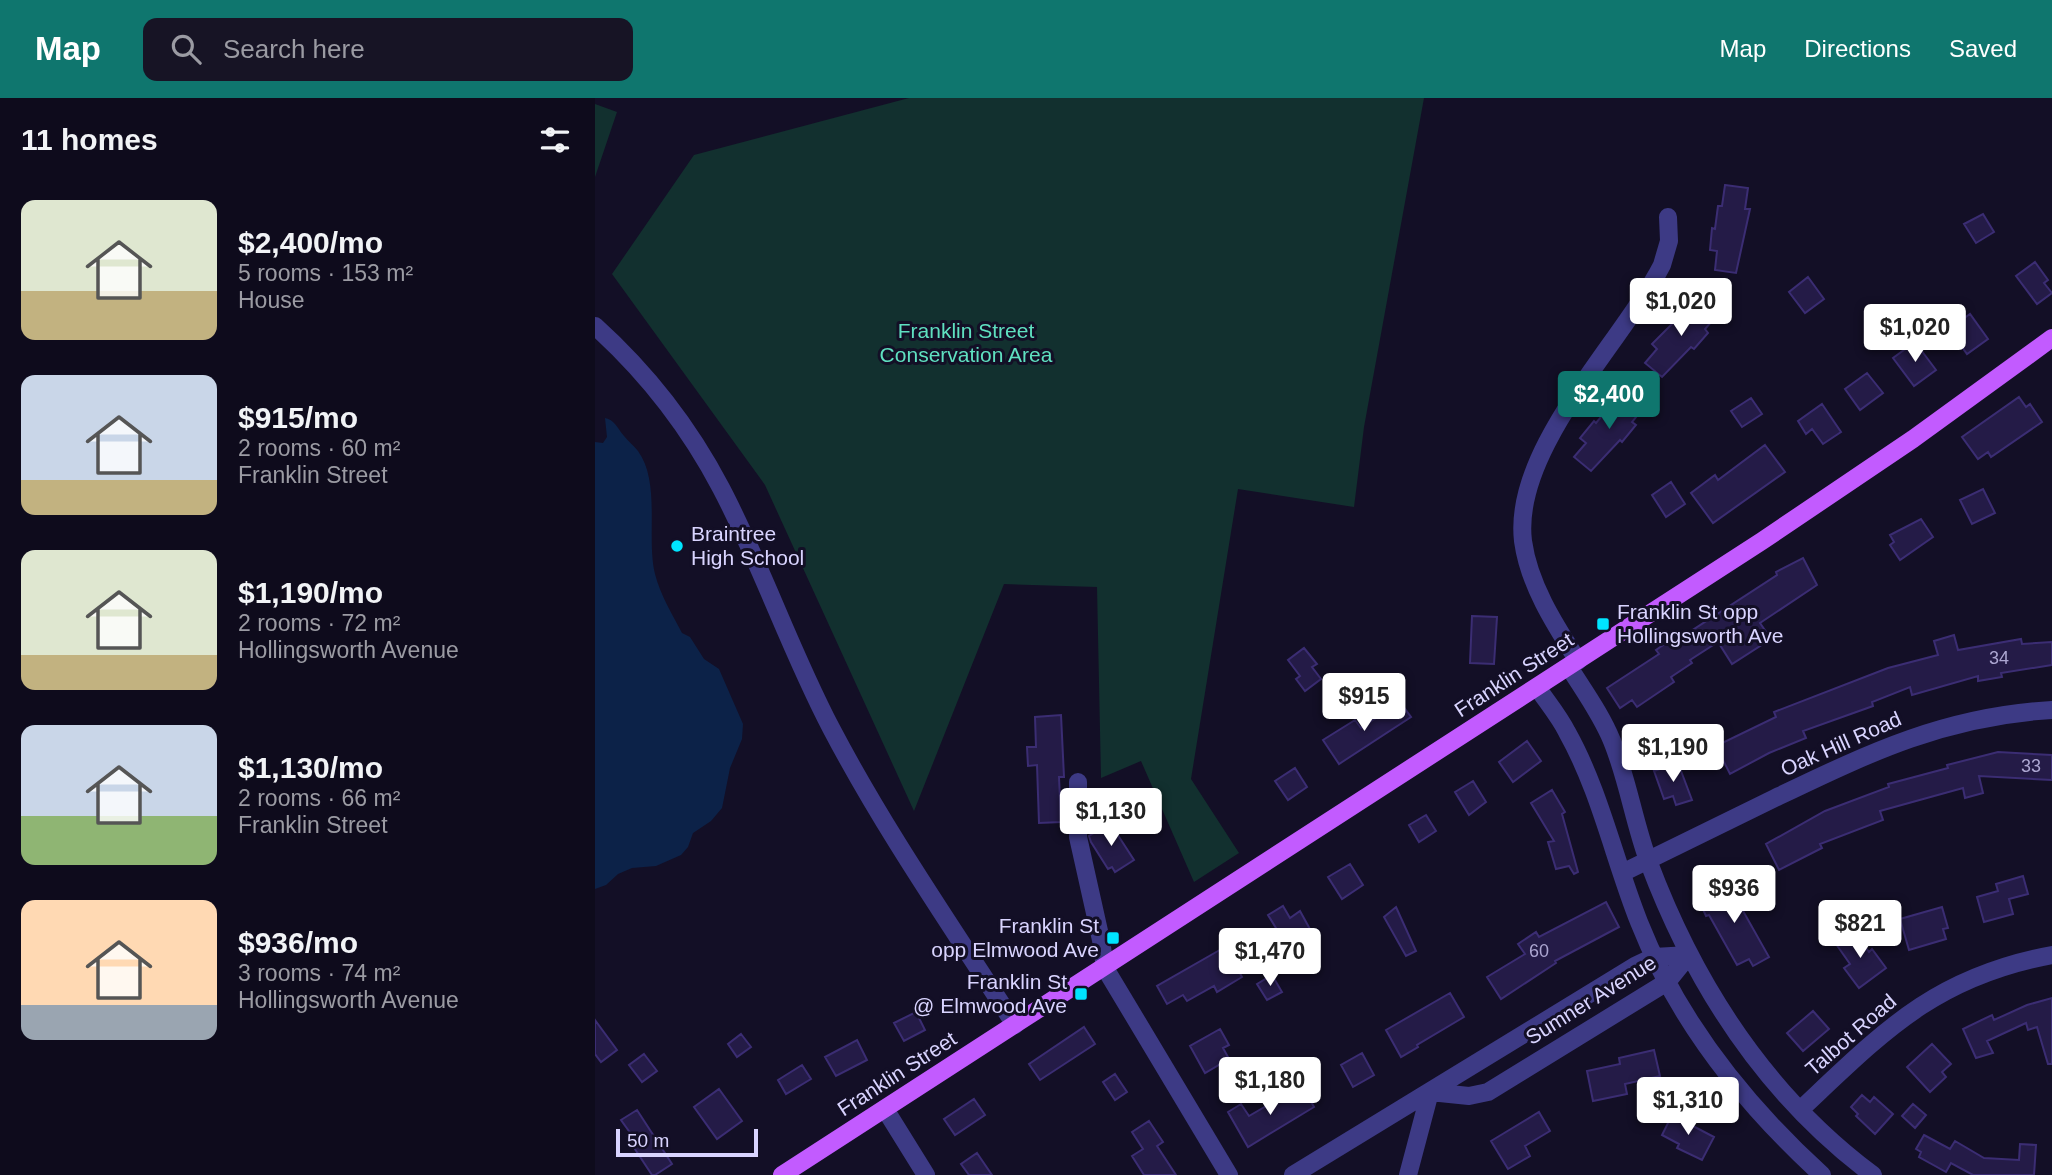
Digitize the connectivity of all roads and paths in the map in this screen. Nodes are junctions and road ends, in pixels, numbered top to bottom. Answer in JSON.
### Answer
{"nodes":[{"id":1,"x":1668,"y":217,"type":"dead end"},
{"id":2,"x":595,"y":326,"type":"edge"},
{"id":3,"x":2052,"y":338,"type":"edge"},
{"id":4,"x":1573,"y":664,"type":"junction"},
{"id":5,"x":1537,"y":687,"type":"junction"},
{"id":6,"x":2052,"y":710,"type":"edge"},
{"id":7,"x":1078,"y":782,"type":"dead end"},
{"id":8,"x":1648,"y":860,"type":"junction"},
{"id":9,"x":1622,"y":873,"type":"junction"},
{"id":10,"x":1689,"y":955,"type":"junction"},
{"id":11,"x":2052,"y":955,"type":"edge"},
{"id":12,"x":1654,"y":957,"type":"junction"},
{"id":13,"x":1105,"y":968,"type":"junction"},
{"id":14,"x":1667,"y":982,"type":"junction"},
{"id":15,"x":1015,"y":1025,"type":"junction"},
{"id":16,"x":1430,"y":1092,"type":"junction"},
{"id":17,"x":885,"y":1109,"type":"junction"},
{"id":18,"x":1800,"y":1110,"type":"junction"},
{"id":19,"x":1817,"y":1127,"type":"junction"},
{"id":20,"x":1795,"y":1150,"type":"junction"},
{"id":21,"x":782,"y":1175,"type":"edge"},
{"id":22,"x":926,"y":1175,"type":"edge"},
{"id":23,"x":1229,"y":1175,"type":"edge"},
{"id":24,"x":1293,"y":1175,"type":"edge"},
{"id":25,"x":1408,"y":1175,"type":"edge"},
{"id":26,"x":1822,"y":1175,"type":"edge"},
{"id":27,"x":1873,"y":1175,"type":"edge"}],
"edges":[{"from":1,"to":4,"type":"street"},
{"from":2,"to":15,"type":"street"},
{"from":3,"to":4,"type":"main road","name":"Franklin Street"},
{"from":4,"to":5,"type":"main road","name":"Franklin Street"},
{"from":4,"to":8,"type":"street"},
{"from":5,"to":9,"type":"street"},
{"from":5,"to":13,"type":"main road","name":"Franklin Street"},
{"from":6,"to":8,"type":"street","name":"Oak Hill Road"},
{"from":7,"to":13,"type":"street"},
{"from":8,"to":9,"type":"street","name":"Oak Hill Road"},
{"from":8,"to":10,"type":"street"},
{"from":9,"to":12,"type":"street"},
{"from":10,"to":12,"type":"street","name":"Sumner Avenue"},
{"from":10,"to":14,"type":"street","name":"Sumner Avenue"},
{"from":10,"to":18,"type":"street"},
{"from":11,"to":18,"type":"street","name":"Talbot Road"},
{"from":12,"to":14,"type":"street"},
{"from":12,"to":16,"type":"street","name":"Sumner Avenue"},
{"from":13,"to":15,"type":"main road","name":"Franklin Street"},
{"from":13,"to":23,"type":"street"},
{"from":14,"to":16,"type":"street","name":"Sumner Avenue"},
{"from":14,"to":20,"type":"street"},
{"from":15,"to":17,"type":"main road","name":"Franklin Street"},
{"from":16,"to":24,"type":"street","name":"Sumner Avenue"},
{"from":16,"to":25,"type":"street"},
{"from":17,"to":21,"type":"main road","name":"Franklin Street"},
{"from":17,"to":22,"type":"street"},
{"from":18,"to":19,"type":"street"},
{"from":19,"to":20,"type":"street"},
{"from":19,"to":27,"type":"street"},
{"from":20,"to":26,"type":"street"}]}
